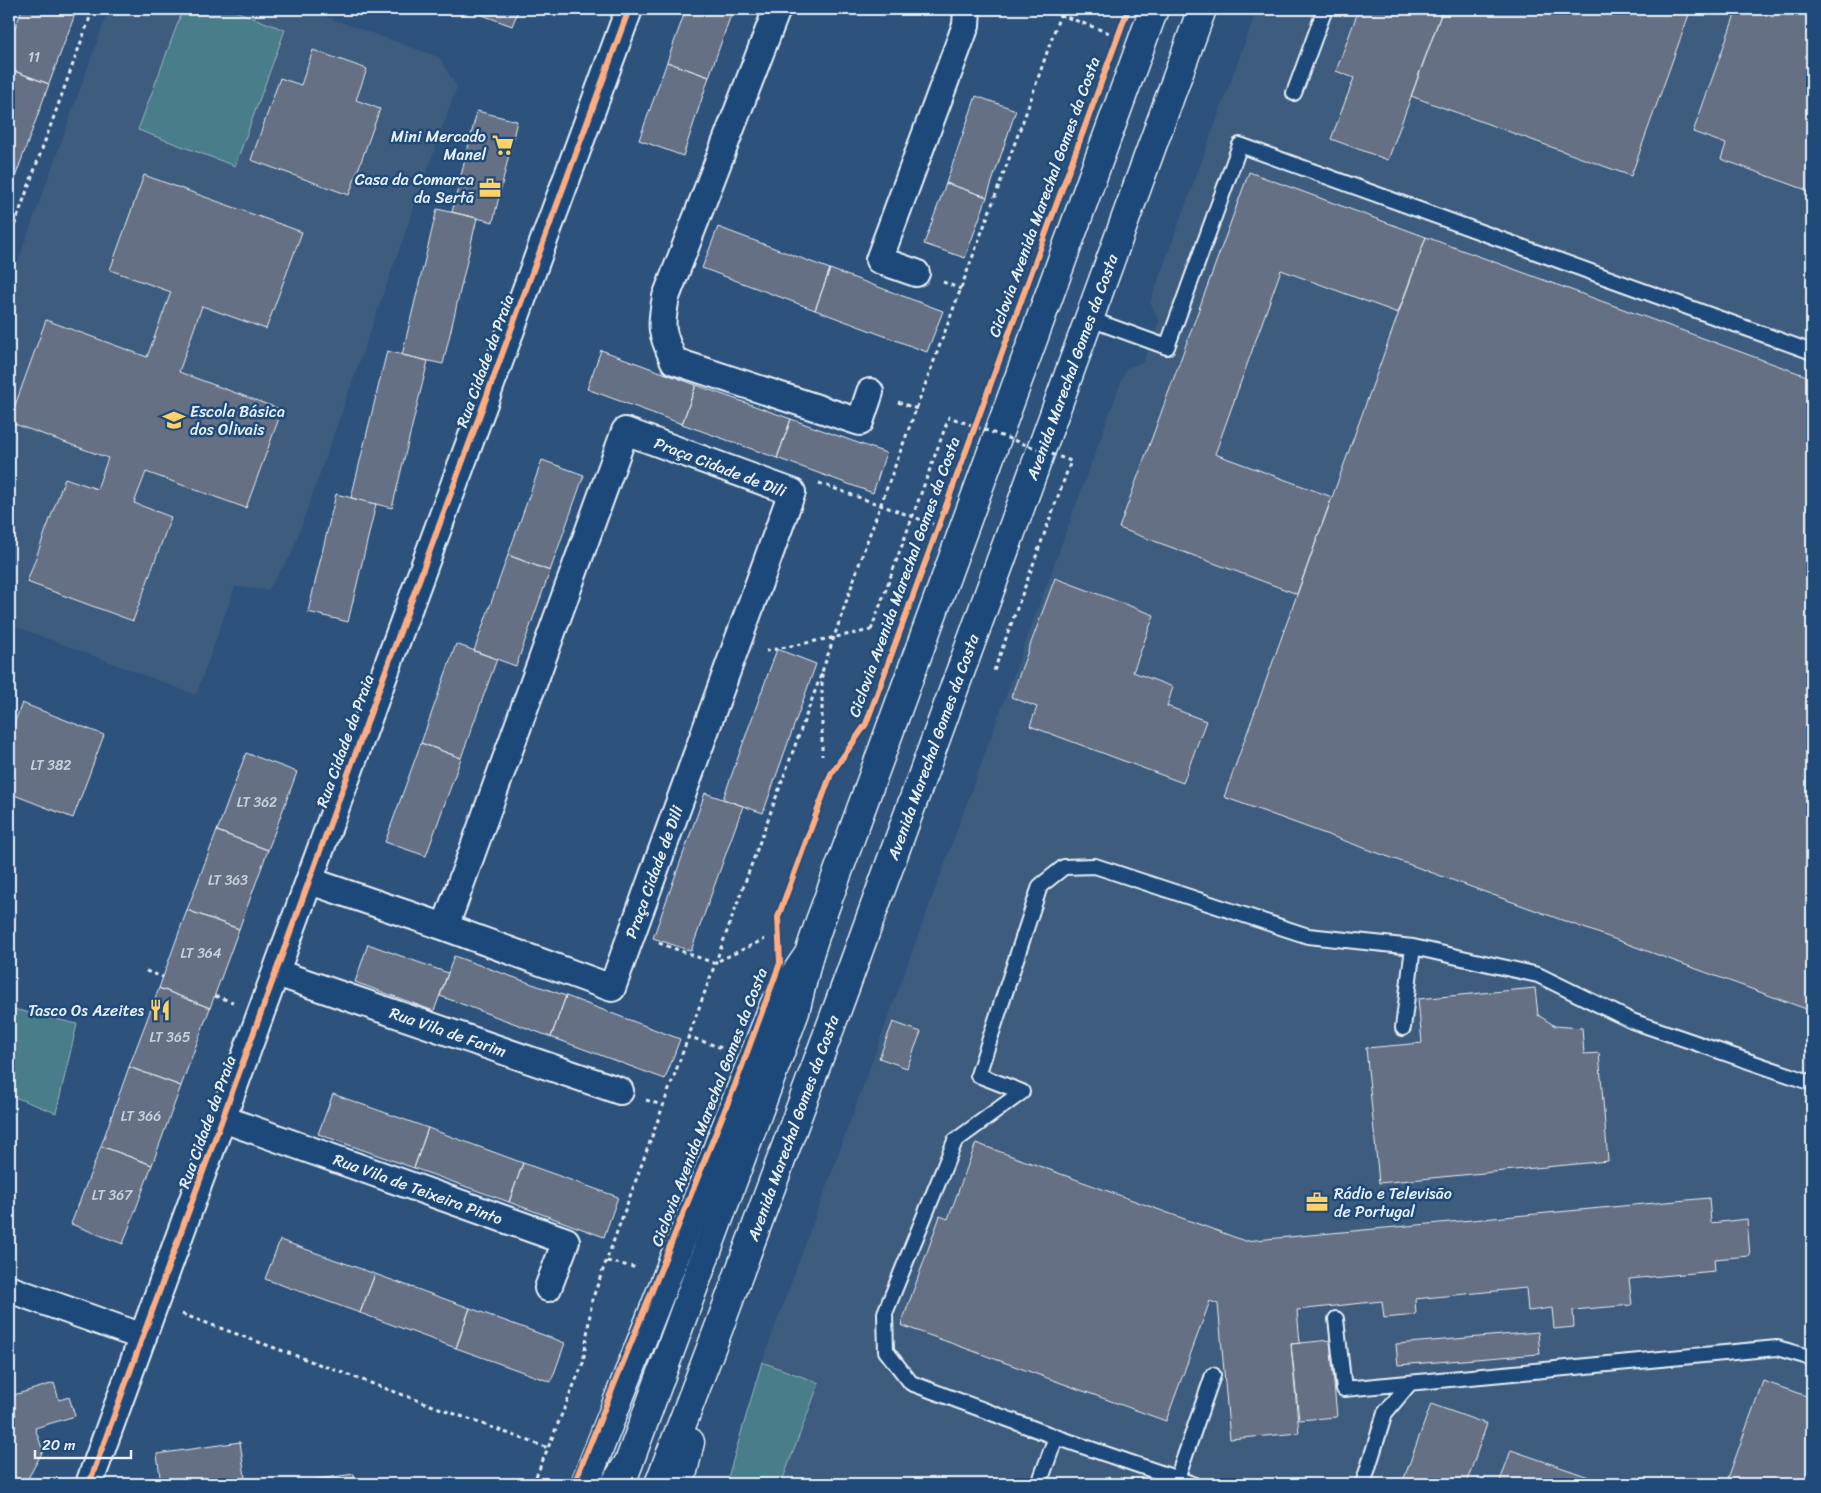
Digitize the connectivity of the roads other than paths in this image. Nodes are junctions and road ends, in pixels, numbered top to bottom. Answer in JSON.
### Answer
{"nodes":[{"id":1,"x":629,"y":9,"type":"edge"},
{"id":2,"x":777,"y":9,"type":"edge"},
{"id":3,"x":967,"y":9,"type":"edge"},
{"id":4,"x":1154,"y":9,"type":"edge"},
{"id":5,"x":1202,"y":9,"type":"edge"},
{"id":6,"x":1325,"y":9,"type":"edge"},
{"id":7,"x":1294,"y":94,"type":"dead end"},
{"id":8,"x":916,"y":273,"type":"dead end"},
{"id":9,"x":1090,"y":319,"type":"junction"},
{"id":10,"x":1812,"y":352,"type":"edge"},
{"id":11,"x":870,"y":392,"type":"dead end"},
{"id":12,"x":310,"y":881,"type":"junction"},
{"id":13,"x":445,"y":927,"type":"junction"},
{"id":14,"x":1413,"y":946,"type":"junction"},
{"id":15,"x":809,"y":954,"type":"junction"},
{"id":16,"x":276,"y":973,"type":"junction"},
{"id":17,"x":1403,"y":1028,"type":"dead end"},
{"id":18,"x":1812,"y":1083,"type":"edge"},
{"id":19,"x":620,"y":1091,"type":"dead end"},
{"id":20,"x":222,"y":1119,"type":"junction"},
{"id":21,"x":548,"y":1288,"type":"dead end"},
{"id":22,"x":9,"y":1289,"type":"edge"},
{"id":23,"x":1336,"y":1319,"type":"dead end"},
{"id":24,"x":718,"y":1330,"type":"junction"},
{"id":25,"x":142,"y":1337,"type":"junction"},
{"id":26,"x":1812,"y":1358,"type":"edge"},
{"id":27,"x":1213,"y":1375,"type":"dead end"},
{"id":28,"x":1410,"y":1383,"type":"junction"},
{"id":29,"x":1056,"y":1437,"type":"junction"},
{"id":30,"x":622,"y":1477,"type":"edge"},
{"id":31,"x":1177,"y":1479,"type":"junction"},
{"id":32,"x":89,"y":1484,"type":"edge"},
{"id":33,"x":584,"y":1484,"type":"edge"},
{"id":34,"x":659,"y":1484,"type":"edge"},
{"id":35,"x":680,"y":1484,"type":"edge"},
{"id":36,"x":1039,"y":1484,"type":"edge"},
{"id":37,"x":1193,"y":1484,"type":"edge"},
{"id":38,"x":1362,"y":1484,"type":"edge"}],
"edges":[{"from":1,"to":12,"type":"street","name":"Rua Cidade da Praia"},
{"from":2,"to":11,"type":"street"},
{"from":3,"to":8,"type":"street"},
{"from":4,"to":15,"type":"main road"},
{"from":5,"to":9,"type":"main road","name":"Avenida Marechal Gomes da Costa"},
{"from":6,"to":7,"type":"lane"},
{"from":9,"to":10,"type":"lane"},
{"from":9,"to":24,"type":"main road","name":"Avenida Marechal Gomes da Costa"},
{"from":12,"to":13,"type":"street","name":"Praça Cidade de Dili"},
{"from":12,"to":16,"type":"street","name":"Rua Cidade da Praia"},
{"from":13,"to":13,"type":"street","name":"Praça Cidade de Dili"},
{"from":14,"to":17,"type":"lane"},
{"from":14,"to":18,"type":"lane"},
{"from":14,"to":29,"type":"lane"},
{"from":15,"to":30,"type":"main road"},
{"from":15,"to":33,"type":"main road"},
{"from":16,"to":19,"type":"street","name":"Rua Vila de Farim"},
{"from":16,"to":20,"type":"street","name":"Rua Cidade da Praia"},
{"from":20,"to":21,"type":"street","name":"Rua Vila de Teixeira Pinto"},
{"from":20,"to":25,"type":"street","name":"Rua Cidade da Praia"},
{"from":22,"to":25,"type":"street"},
{"from":23,"to":28,"type":"lane"},
{"from":24,"to":34,"type":"main road","name":"Avenida Marechal Gomes da Costa"},
{"from":24,"to":35,"type":"main road"},
{"from":25,"to":32,"type":"street","name":"Rua Cidade da Praia"},
{"from":26,"to":28,"type":"lane"},
{"from":27,"to":31,"type":"lane"},
{"from":28,"to":38,"type":"lane"},
{"from":29,"to":31,"type":"lane"},
{"from":29,"to":36,"type":"lane"},
{"from":31,"to":37,"type":"lane"}]}
